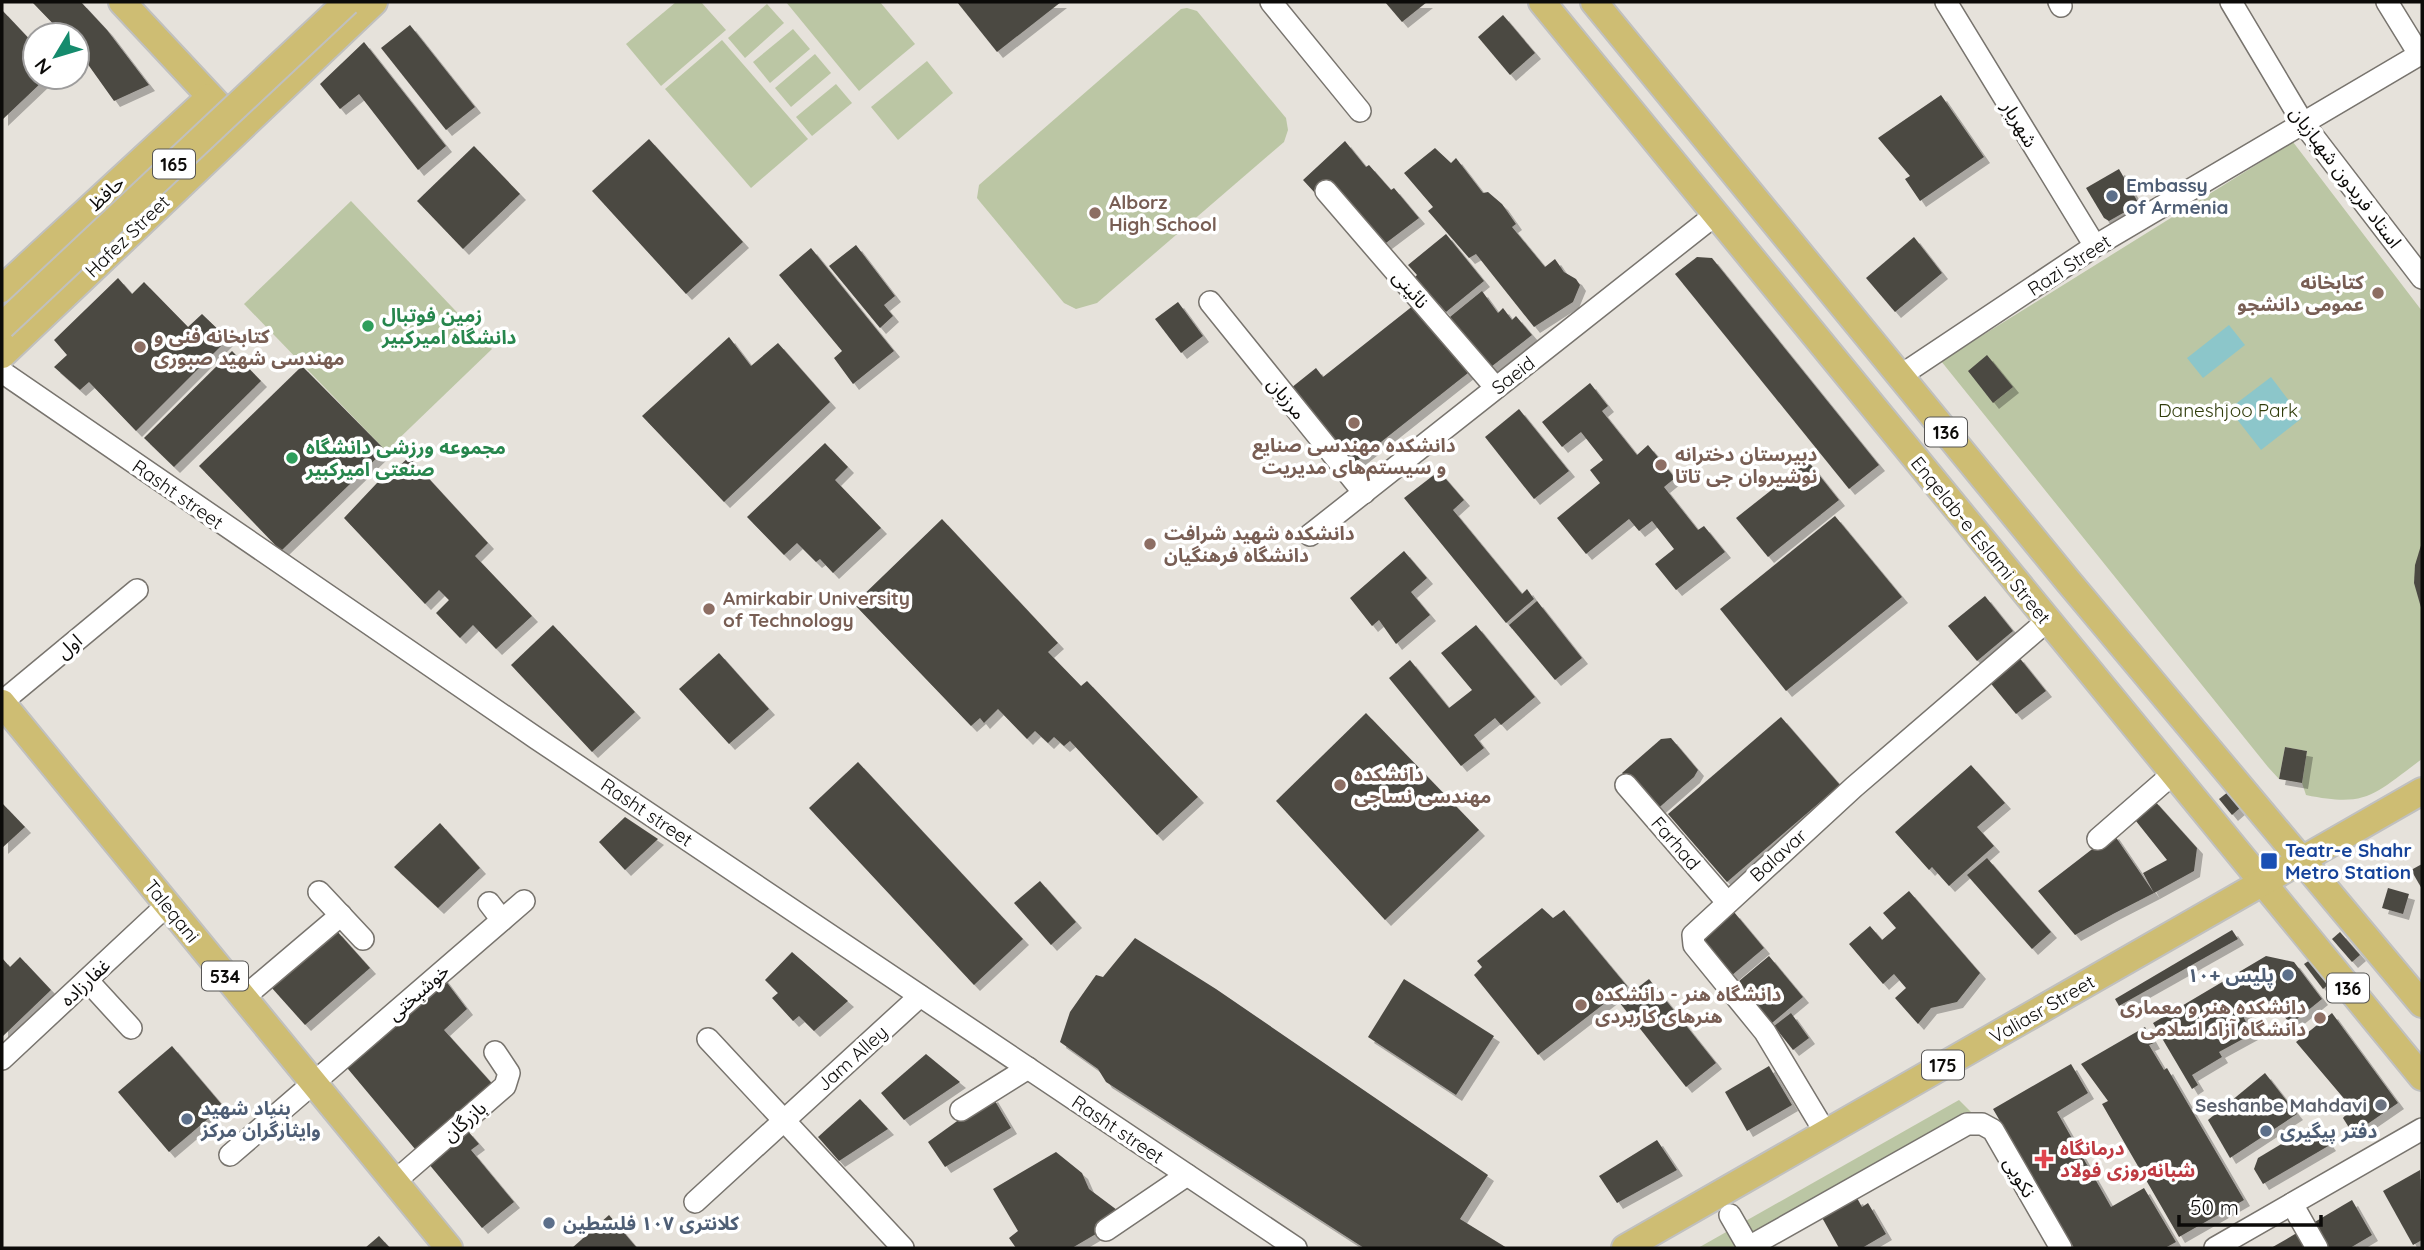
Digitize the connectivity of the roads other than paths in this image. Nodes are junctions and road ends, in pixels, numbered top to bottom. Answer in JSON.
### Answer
{"nodes":[{"id":1,"x":121,"y":2,"type":"edge"},
{"id":2,"x":347,"y":2,"type":"edge"},
{"id":3,"x":374,"y":2,"type":"edge"},
{"id":4,"x":1271,"y":2,"type":"edge"},
{"id":5,"x":1542,"y":2,"type":"edge"},
{"id":6,"x":1594,"y":2,"type":"edge"},
{"id":7,"x":1948,"y":2,"type":"edge"},
{"id":8,"x":2231,"y":2,"type":"edge"},
{"id":9,"x":2387,"y":2,"type":"edge"},
{"id":10,"x":2421,"y":54,"type":"edge"},
{"id":11,"x":210,"y":97,"type":"junction"},
{"id":12,"x":1360,"y":110,"type":"dead end"},
{"id":13,"x":2303,"y":123,"type":"junction"},
{"id":14,"x":240,"y":128,"type":"junction"},
{"id":15,"x":1326,"y":191,"type":"dead end"},
{"id":16,"x":1715,"y":215,"type":"junction"},
{"id":17,"x":2095,"y":246,"type":"junction"},
{"id":18,"x":2415,"y":255,"type":"edge"},
{"id":19,"x":2422,"y":278,"type":"edge"},
{"id":20,"x":2,"y":289,"type":"edge"},
{"id":21,"x":1210,"y":302,"type":"dead end"},
{"id":22,"x":2,"y":326,"type":"edge"},
{"id":23,"x":2,"y":355,"type":"edge"},
{"id":24,"x":2,"y":372,"type":"edge"},
{"id":25,"x":1900,"y":376,"type":"junction"},
{"id":26,"x":1496,"y":388,"type":"junction"},
{"id":27,"x":1364,"y":493,"type":"junction"},
{"id":28,"x":1310,"y":535,"type":"dead end"},
{"id":29,"x":137,"y":590,"type":"dead end"},
{"id":30,"x":2047,"y":621,"type":"junction"},
{"id":31,"x":2,"y":703,"type":"edge"},
{"id":32,"x":2175,"y":772,"type":"junction"},
{"id":33,"x":1626,"y":785,"type":"dead end"},
{"id":34,"x":2422,"y":791,"type":"edge"},
{"id":35,"x":2098,"y":839,"type":"dead end"},
{"id":36,"x":2302,"y":858,"type":"junction"},
{"id":37,"x":2261,"y":884,"type":"junction"},
{"id":38,"x":319,"y":892,"type":"dead end"},
{"id":39,"x":524,"y":901,"type":"dead end"},
{"id":40,"x":1726,"y":901,"type":"junction"},
{"id":41,"x":167,"y":905,"type":"junction"},
{"id":42,"x":341,"y":915,"type":"junction"},
{"id":43,"x":363,"y":939,"type":"dead end"},
{"id":44,"x":87,"y":980,"type":"junction"},
{"id":45,"x":920,"y":996,"type":"junction"},
{"id":46,"x":243,"y":998,"type":"junction"},
{"id":47,"x":2422,"y":1004,"type":"edge"},
{"id":48,"x":131,"y":1028,"type":"dead end"},
{"id":49,"x":708,"y":1039,"type":"dead end"},
{"id":50,"x":495,"y":1052,"type":"dead end"},
{"id":51,"x":2,"y":1059,"type":"edge"},
{"id":52,"x":1027,"y":1068,"type":"junction"},
{"id":53,"x":2422,"y":1077,"type":"edge"},
{"id":54,"x":313,"y":1083,"type":"junction"},
{"id":55,"x":961,"y":1110,"type":"dead end"},
{"id":56,"x":784,"y":1120,"type":"junction"},
{"id":57,"x":2422,"y":1129,"type":"edge"},
{"id":58,"x":1825,"y":1132,"type":"junction"},
{"id":59,"x":230,"y":1155,"type":"dead end"},
{"id":60,"x":1187,"y":1175,"type":"junction"},
{"id":61,"x":394,"y":1182,"type":"junction"},
{"id":62,"x":695,"y":1202,"type":"dead end"},
{"id":63,"x":2292,"y":1204,"type":"junction"},
{"id":64,"x":1730,"y":1215,"type":"dead end"},
{"id":65,"x":1106,"y":1230,"type":"dead end"},
{"id":66,"x":449,"y":1248,"type":"edge"},
{"id":67,"x":904,"y":1248,"type":"edge"},
{"id":68,"x":1296,"y":1248,"type":"edge"},
{"id":69,"x":1625,"y":1248,"type":"edge"},
{"id":70,"x":1749,"y":1248,"type":"edge"},
{"id":71,"x":2061,"y":1248,"type":"edge"},
{"id":72,"x":2215,"y":1248,"type":"edge"},
{"id":73,"x":2317,"y":1248,"type":"edge"}],
"edges":[{"from":1,"to":11,"type":"main road"},
{"from":2,"to":22,"type":"main road","name":"Hafez Street","number":"165","bridge":true},
{"from":3,"to":14,"type":"main road","name":"Hafez Street","number":"165"},
{"from":4,"to":12,"type":"street"},
{"from":5,"to":16,"type":"main road","name":"Enqelab-e Eslami Street","number":"136"},
{"from":6,"to":25,"type":"main road","number":"136"},
{"from":7,"to":17,"type":"street","name":"شهریار"},
{"from":8,"to":13,"type":"street","name":"استاد فریدون شهبازیان"},
{"from":9,"to":10,"type":"street"},
{"from":10,"to":13,"type":"street","name":"Razi Street"},
{"from":11,"to":14,"type":"main road"},
{"from":11,"to":20,"type":"main road","name":"حافظ"},
{"from":13,"to":17,"type":"street","name":"Razi Street"},
{"from":13,"to":18,"type":"street","name":"استاد فریدون شهبازیان"},
{"from":14,"to":23,"type":"main road","name":"Hafez Street","number":"165"},
{"from":15,"to":26,"type":"street","name":"نائینی"},
{"from":16,"to":26,"type":"street","name":"Saeid"},
{"from":16,"to":30,"type":"main road","name":"Enqelab-e Eslami Street","number":"136"},
{"from":17,"to":25,"type":"street","name":"Razi Street"},
{"from":18,"to":19,"type":"street","name":"استاد فریدون شهبازیان"},
{"from":21,"to":27,"type":"street","name":"مرزبان"},
{"from":24,"to":45,"type":"street","name":"Rasht street"},
{"from":25,"to":36,"type":"main road","number":"136"},
{"from":26,"to":27,"type":"street","name":"Saeid"},
{"from":27,"to":28,"type":"street","name":"Saeid"},
{"from":29,"to":31,"type":"street","name":"اول"},
{"from":30,"to":32,"type":"main road","name":"Enqelab-e Eslami Street","number":"136"},
{"from":30,"to":40,"type":"street","name":"Balavar"},
{"from":31,"to":41,"type":"main road","name":"Taleqani","number":"534"},
{"from":32,"to":35,"type":"street"},
{"from":32,"to":37,"type":"main road","name":"Enqelab-e Eslami Street","number":"136"},
{"from":33,"to":40,"type":"street","name":"Farhad"},
{"from":34,"to":36,"type":"main road","name":"Valiasr Street","number":"175"},
{"from":36,"to":37,"type":"main road","name":"Valiasr Street","number":"175"},
{"from":36,"to":47,"type":"main road","number":"136"},
{"from":37,"to":53,"type":"main road","name":"Enqelab-e Eslami Street","number":"136"},
{"from":37,"to":58,"type":"main road","name":"Valiasr Street","number":"175"},
{"from":38,"to":42,"type":"street"},
{"from":39,"to":54,"type":"street","name":"خوشبختی"},
{"from":40,"to":58,"type":"street","name":"Balavar"},
{"from":41,"to":44,"type":"street","name":"غفارزاده"},
{"from":41,"to":46,"type":"main road","name":"Taleqani","number":"534"},
{"from":42,"to":43,"type":"street"},
{"from":42,"to":46,"type":"street"},
{"from":44,"to":48,"type":"street"},
{"from":44,"to":51,"type":"street","name":"غفارزاده"},
{"from":45,"to":52,"type":"street","name":"Rasht street"},
{"from":45,"to":56,"type":"street","name":"Jam Alley"},
{"from":46,"to":54,"type":"main road","name":"Taleqani","number":"534"},
{"from":49,"to":56,"type":"street"},
{"from":50,"to":61,"type":"street","name":"بازرگان"},
{"from":52,"to":55,"type":"street"},
{"from":52,"to":60,"type":"street","name":"Rasht street"},
{"from":54,"to":59,"type":"street","name":"خوشبختی"},
{"from":54,"to":61,"type":"main road","name":"Taleqani","number":"534"},
{"from":56,"to":62,"type":"street","name":"Jam Alley"},
{"from":56,"to":67,"type":"street"},
{"from":57,"to":63,"type":"street"},
{"from":58,"to":69,"type":"main road","name":"Valiasr Street","number":"175"},
{"from":60,"to":65,"type":"street"},
{"from":60,"to":68,"type":"street","name":"Rasht street"},
{"from":61,"to":66,"type":"main road","name":"Taleqani","number":"534"},
{"from":63,"to":72,"type":"street"},
{"from":63,"to":73,"type":"street"},
{"from":64,"to":70,"type":"street"},
{"from":70,"to":71,"type":"street","name":"نکویی"}]}
